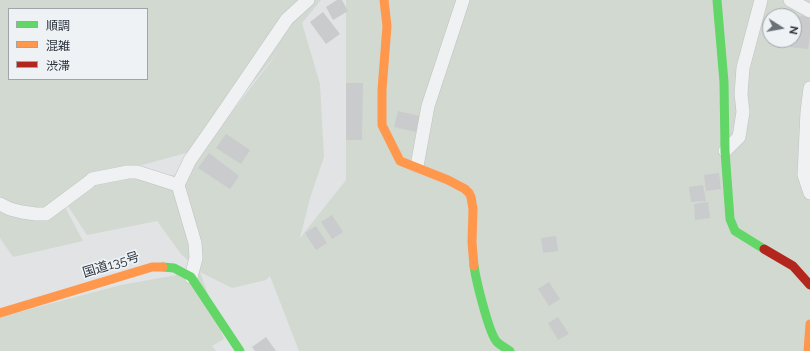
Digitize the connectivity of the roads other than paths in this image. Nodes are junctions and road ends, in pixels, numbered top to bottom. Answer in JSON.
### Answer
{"nodes":[{"id":1,"x":308,"y":0,"type":"edge"},
{"id":2,"x":384,"y":0,"type":"edge"},
{"id":3,"x":463,"y":0,"type":"edge"},
{"id":4,"x":717,"y":0,"type":"edge"},
{"id":5,"x":761,"y":0,"type":"edge"},
{"id":6,"x":790,"y":0,"type":"edge"},
{"id":7,"x":810,"y":11,"type":"edge"},
{"id":8,"x":810,"y":88,"type":"edge"},
{"id":9,"x":725,"y":151,"type":"junction"},
{"id":10,"x":416,"y":166,"type":"junction"},
{"id":11,"x":178,"y":185,"type":"junction"},
{"id":12,"x":810,"y":193,"type":"edge"},
{"id":13,"x":0,"y":204,"type":"edge"},
{"id":14,"x":191,"y":277,"type":"junction"},
{"id":15,"x":810,"y":285,"type":"edge"},
{"id":16,"x":0,"y":313,"type":"edge"},
{"id":17,"x":810,"y":324,"type":"edge"},
{"id":18,"x":240,"y":351,"type":"edge"},
{"id":19,"x":510,"y":351,"type":"edge"},
{"id":20,"x":808,"y":351,"type":"edge"}],
"edges":[{"from":1,"to":11,"type":"street"},
{"from":2,"to":10,"type":"main road"},
{"from":3,"to":10,"type":"street"},
{"from":4,"to":9,"type":"main road"},
{"from":5,"to":9,"type":"street"},
{"from":6,"to":7,"type":"street"},
{"from":8,"to":12,"type":"street"},
{"from":9,"to":15,"type":"main road"},
{"from":10,"to":19,"type":"main road"},
{"from":11,"to":13,"type":"street"},
{"from":11,"to":14,"type":"street"},
{"from":14,"to":16,"type":"main road","name":"国道135号"},
{"from":14,"to":18,"type":"main road","name":"国道135号"},
{"from":17,"to":20,"type":"main road"}]}
